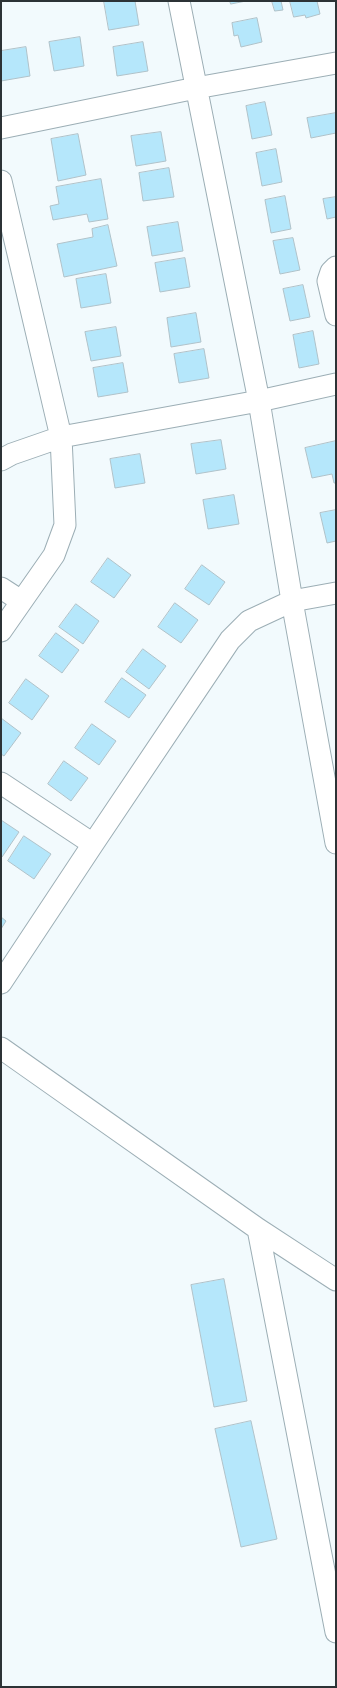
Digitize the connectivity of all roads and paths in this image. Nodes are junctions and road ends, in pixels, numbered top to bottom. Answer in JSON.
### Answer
{"nodes":[{"id":1,"x":179,"y":1,"type":"edge"},
{"id":2,"x":336,"y":63,"type":"edge"},
{"id":3,"x":196,"y":88,"type":"junction"},
{"id":4,"x":1,"y":128,"type":"edge"},
{"id":5,"x":1,"y":181,"type":"edge"},
{"id":6,"x":8,"y":240,"type":"edge"},
{"id":7,"x":336,"y":267,"type":"edge"},
{"id":8,"x":336,"y":315,"type":"edge"},
{"id":9,"x":336,"y":384,"type":"edge"},
{"id":10,"x":259,"y":401,"type":"junction"},
{"id":11,"x":61,"y":437,"type":"junction"},
{"id":12,"x":1,"y":460,"type":"edge"},
{"id":13,"x":1,"y":588,"type":"edge"},
{"id":14,"x":336,"y":593,"type":"edge"},
{"id":15,"x":21,"y":601,"type":"junction"},
{"id":16,"x":292,"y":601,"type":"junction"},
{"id":17,"x":1,"y":631,"type":"edge"},
{"id":18,"x":1,"y":782,"type":"edge"},
{"id":19,"x":331,"y":793,"type":"edge"},
{"id":20,"x":336,"y":843,"type":"edge"},
{"id":21,"x":93,"y":844,"type":"junction"},
{"id":22,"x":1,"y":984,"type":"edge"},
{"id":23,"x":1,"y":1048,"type":"edge"},
{"id":24,"x":258,"y":1229,"type":"junction"},
{"id":25,"x":336,"y":1280,"type":"edge"},
{"id":26,"x":336,"y":1632,"type":"edge"}],
"edges":[{"from":1,"to":3,"type":"street"},
{"from":2,"to":3,"type":"street"},
{"from":3,"to":4,"type":"street"},
{"from":3,"to":10,"type":"street"},
{"from":5,"to":6,"type":"street"},
{"from":6,"to":11,"type":"street"},
{"from":7,"to":8,"type":"street"},
{"from":9,"to":10,"type":"street"},
{"from":10,"to":11,"type":"street"},
{"from":10,"to":16,"type":"street"},
{"from":11,"to":12,"type":"street"},
{"from":11,"to":15,"type":"street"},
{"from":13,"to":15,"type":"street"},
{"from":14,"to":16,"type":"street"},
{"from":15,"to":17,"type":"street"},
{"from":16,"to":19,"type":"street"},
{"from":16,"to":21,"type":"street"},
{"from":18,"to":21,"type":"street"},
{"from":19,"to":20,"type":"street"},
{"from":21,"to":22,"type":"street"},
{"from":23,"to":24,"type":"street"},
{"from":24,"to":25,"type":"street"},
{"from":24,"to":26,"type":"street"}]}
